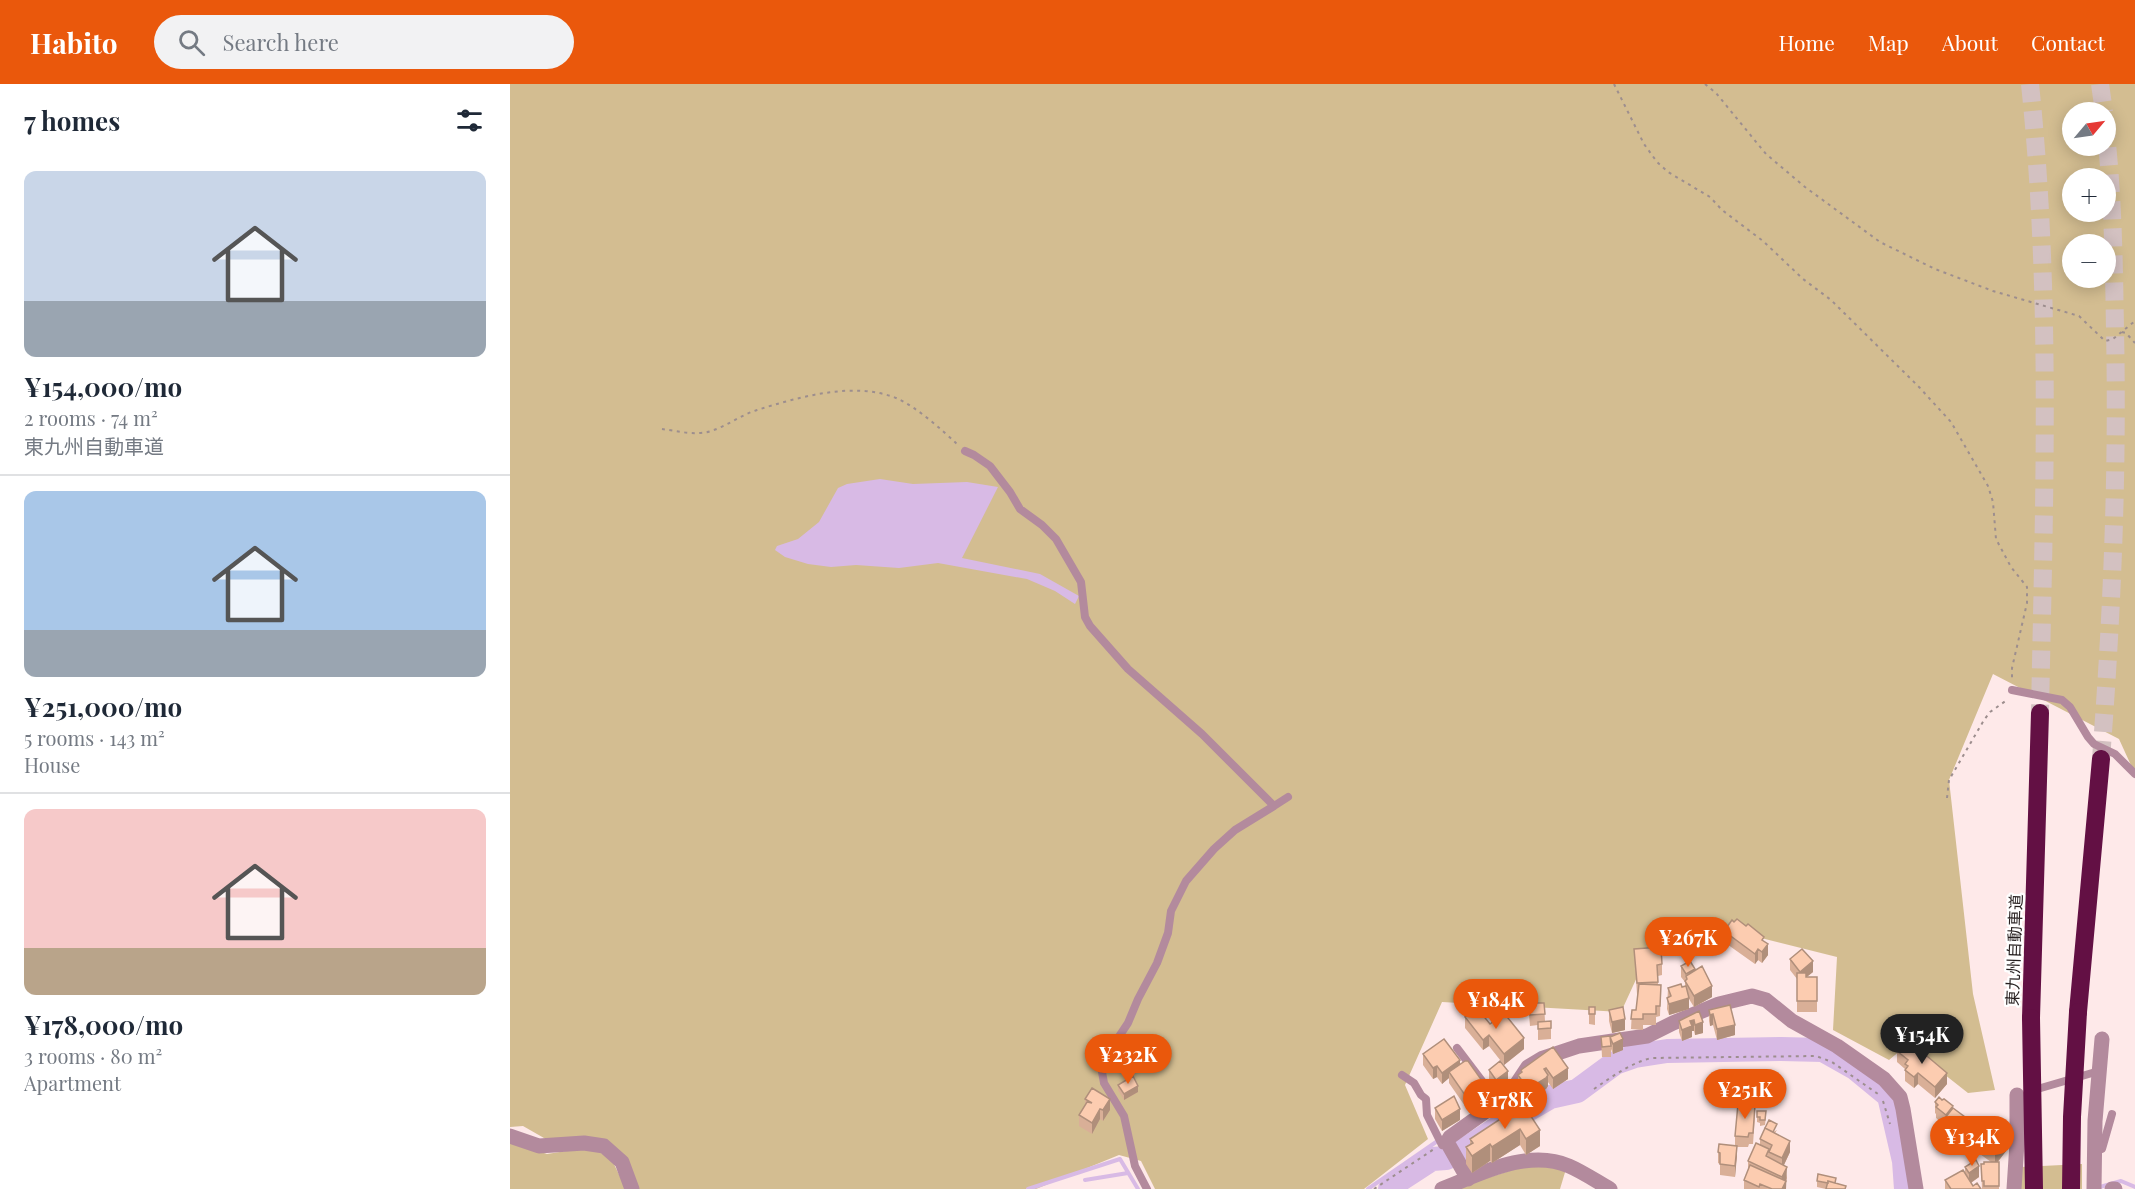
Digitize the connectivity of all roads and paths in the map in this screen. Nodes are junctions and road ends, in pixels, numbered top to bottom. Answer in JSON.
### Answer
{"nodes":[{"id":1,"x":1614,"y":84,"type":"edge"},
{"id":2,"x":1705,"y":84,"type":"edge"},
{"id":3,"x":2135,"y":321,"type":"edge"},
{"id":4,"x":2122,"y":332,"type":"junction"},
{"id":5,"x":2135,"y":343,"type":"edge"},
{"id":6,"x":662,"y":429,"type":"dead end"},
{"id":7,"x":965,"y":451,"type":"joint"},
{"id":8,"x":2012,"y":690,"type":"junction"},
{"id":9,"x":2040,"y":713,"type":"tunnel mouth"},
{"id":10,"x":2101,"y":759,"type":"tunnel mouth"},
{"id":11,"x":2135,"y":774,"type":"edge"},
{"id":12,"x":1288,"y":797,"type":"dead end"},
{"id":13,"x":1947,"y":798,"type":"dead end"},
{"id":14,"x":1274,"y":807,"type":"junction"},
{"id":15,"x":2103,"y":1039,"type":"dead end"},
{"id":16,"x":1457,"y":1048,"type":"dead end"},
{"id":17,"x":2099,"y":1071,"type":"junction"},
{"id":18,"x":1402,"y":1075,"type":"dead end"},
{"id":19,"x":1594,"y":1089,"type":"dead end"},
{"id":20,"x":2017,"y":1095,"type":"joint"},
{"id":21,"x":1496,"y":1101,"type":"junction"},
{"id":22,"x":2112,"y":1114,"type":"dead end"},
{"id":23,"x":1890,"y":1128,"type":"dead end"},
{"id":24,"x":510,"y":1136,"type":"edge"},
{"id":25,"x":1446,"y":1147,"type":"junction"},
{"id":26,"x":2095,"y":1151,"type":"junction"},
{"id":27,"x":1468,"y":1179,"type":"junction"},
{"id":28,"x":632,"y":1189,"type":"edge"},
{"id":29,"x":1147,"y":1189,"type":"edge"},
{"id":30,"x":1374,"y":1189,"type":"edge"},
{"id":31,"x":1442,"y":1189,"type":"edge"},
{"id":32,"x":1610,"y":1189,"type":"edge"},
{"id":33,"x":1916,"y":1189,"type":"edge"},
{"id":34,"x":2014,"y":1189,"type":"edge"},
{"id":35,"x":2034,"y":1189,"type":"edge"},
{"id":36,"x":2071,"y":1189,"type":"edge"},
{"id":37,"x":2094,"y":1189,"type":"edge"}],
"edges":[{"from":1,"to":8,"type":"path"},
{"from":2,"to":4,"type":"path"},
{"from":3,"to":4,"type":"path"},
{"from":4,"to":5,"type":"path"},
{"from":6,"to":7,"type":"path"},
{"from":7,"to":14,"type":"lane"},
{"from":8,"to":11,"type":"lane"},
{"from":8,"to":13,"type":"path"},
{"from":9,"to":35,"type":"highway","name":"東九州自動車道","bridge":true},
{"from":10,"to":36,"type":"highway","bridge":true},
{"from":12,"to":14,"type":"lane"},
{"from":14,"to":29,"type":"lane"},
{"from":15,"to":17,"type":"street"},
{"from":16,"to":21,"type":"lane"},
{"from":17,"to":20,"type":"lane"},
{"from":17,"to":26,"type":"street"},
{"from":18,"to":25,"type":"lane"},
{"from":19,"to":23,"type":"path"},
{"from":20,"to":34,"type":"street"},
{"from":21,"to":25,"type":"street"},
{"from":21,"to":33,"type":"street"},
{"from":22,"to":26,"type":"lane"},
{"from":24,"to":28,"type":"street"},
{"from":25,"to":27,"type":"street"},
{"from":25,"to":30,"type":"path"},
{"from":26,"to":37,"type":"street"},
{"from":27,"to":31,"type":"street"},
{"from":27,"to":32,"type":"street"}]}
